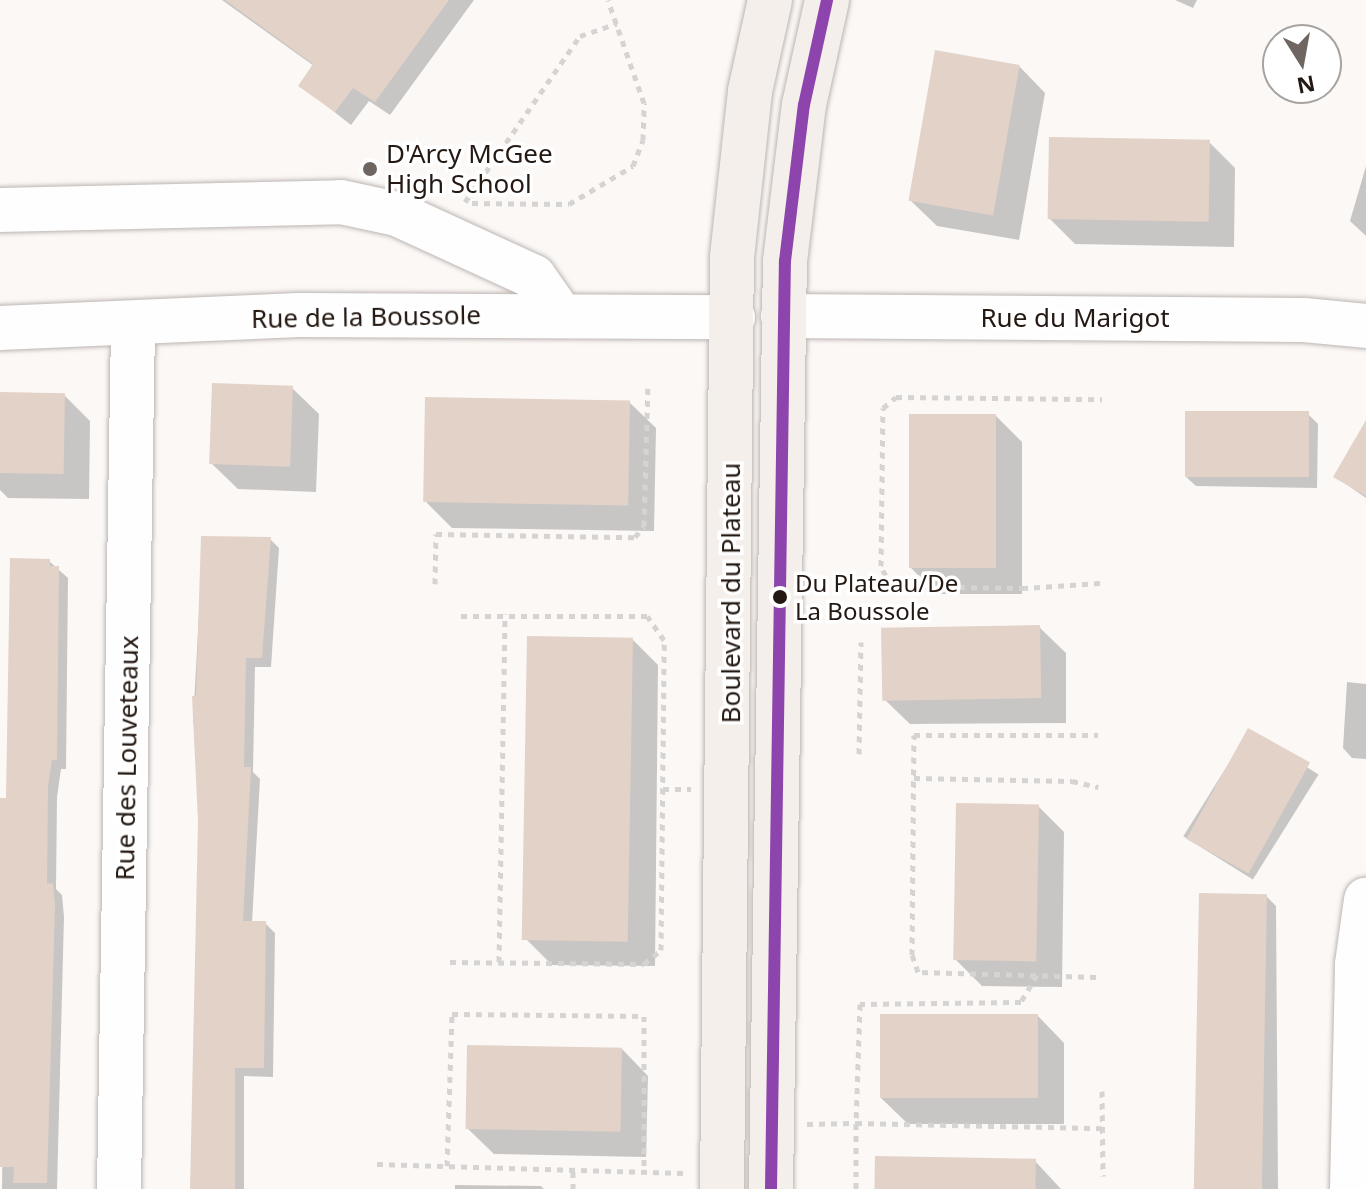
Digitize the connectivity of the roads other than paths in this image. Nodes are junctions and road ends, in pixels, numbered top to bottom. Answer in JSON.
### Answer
{"nodes":[{"id":1,"x":770,"y":0,"type":"edge"},
{"id":2,"x":827,"y":0,"type":"edge"},
{"id":3,"x":0,"y":210,"type":"edge"},
{"id":4,"x":560,"y":314,"type":"junction"},
{"id":5,"x":783,"y":316,"type":"junction"},
{"id":6,"x":733,"y":317,"type":"junction"},
{"id":7,"x":133,"y":326,"type":"junction"},
{"id":8,"x":1366,"y":326,"type":"edge"},
{"id":9,"x":0,"y":328,"type":"edge"},
{"id":10,"x":1366,"y":900,"type":"edge"},
{"id":11,"x":703,"y":1181,"type":"edge"},
{"id":12,"x":119,"y":1189,"type":"edge"},
{"id":13,"x":771,"y":1189,"type":"edge"},
{"id":14,"x":1352,"y":1189,"type":"edge"}],
"edges":[{"from":1,"to":6,"type":"main road","name":"Boulevard du Plateau"},
{"from":2,"to":5,"type":"main road","name":"Boulevard du Plateau"},
{"from":3,"to":4,"type":"street"},
{"from":4,"to":6,"type":"street","name":"Rue de la Boussole"},
{"from":4,"to":7,"type":"street","name":"Rue de la Boussole"},
{"from":5,"to":6,"type":"main road"},
{"from":5,"to":8,"type":"street","name":"Rue du Marigot"},
{"from":5,"to":13,"type":"main road","name":"Boulevard du Plateau"},
{"from":6,"to":11,"type":"main road","name":"Boulevard du Plateau"},
{"from":7,"to":9,"type":"street","name":"Rue de la Boussole"},
{"from":7,"to":12,"type":"street","name":"Rue des Louveteaux"},
{"from":10,"to":14,"type":"street"}]}
